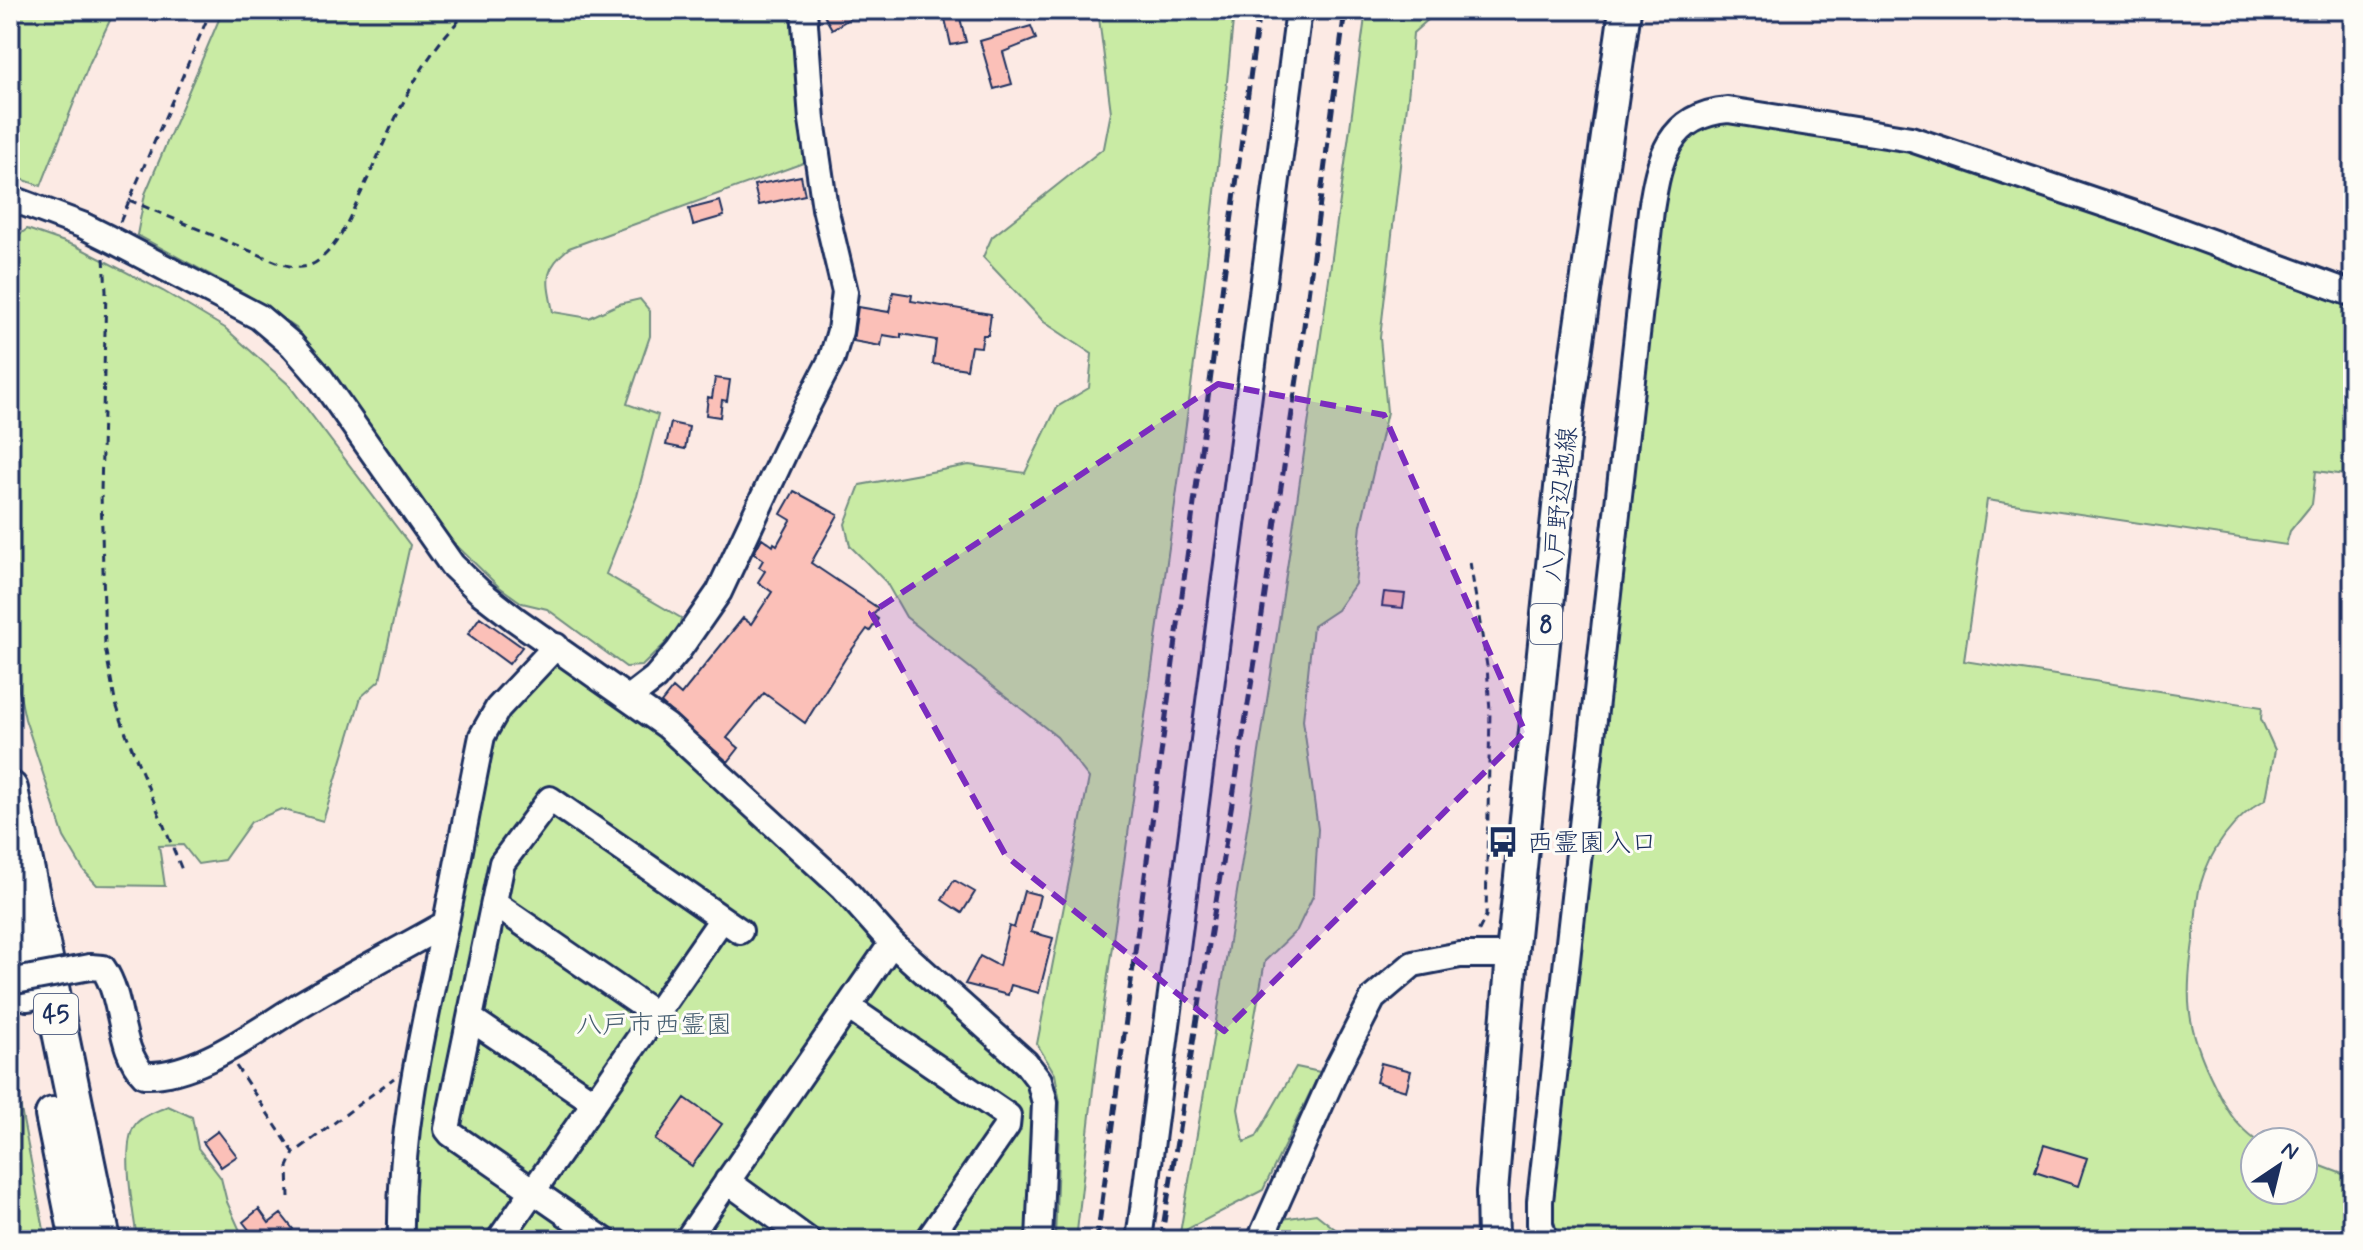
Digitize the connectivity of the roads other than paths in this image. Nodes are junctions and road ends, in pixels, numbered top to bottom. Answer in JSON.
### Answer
{"nodes":[{"id":1,"x":804,"y":10,"type":"edge"},
{"id":2,"x":1299,"y":10,"type":"edge"},
{"id":3,"x":1625,"y":10,"type":"edge"},
{"id":4,"x":10,"y":198,"type":"edge"},
{"id":5,"x":2353,"y":294,"type":"edge"},
{"id":6,"x":556,"y":646,"type":"junction"},
{"id":7,"x":629,"y":698,"type":"junction"},
{"id":8,"x":10,"y":789,"type":"edge"},
{"id":9,"x":495,"y":904,"type":"junction"},
{"id":10,"x":10,"y":909,"type":"edge"},
{"id":11,"x":445,"y":924,"type":"junction"},
{"id":12,"x":892,"y":943,"type":"junction"},
{"id":13,"x":1512,"y":955,"type":"junction"},
{"id":14,"x":10,"y":982,"type":"edge"},
{"id":15,"x":848,"y":1007,"type":"junction"},
{"id":16,"x":655,"y":1014,"type":"junction"},
{"id":17,"x":471,"y":1019,"type":"junction"},
{"id":18,"x":594,"y":1102,"type":"junction"},
{"id":19,"x":727,"y":1181,"type":"junction"},
{"id":20,"x":533,"y":1191,"type":"junction"},
{"id":21,"x":78,"y":1240,"type":"edge"},
{"id":22,"x":103,"y":1240,"type":"edge"},
{"id":23,"x":401,"y":1240,"type":"edge"},
{"id":24,"x":499,"y":1240,"type":"edge"},
{"id":25,"x":604,"y":1240,"type":"edge"},
{"id":26,"x":687,"y":1240,"type":"edge"},
{"id":27,"x":808,"y":1240,"type":"edge"},
{"id":28,"x":928,"y":1240,"type":"edge"},
{"id":29,"x":1039,"y":1240,"type":"edge"},
{"id":30,"x":1139,"y":1240,"type":"edge"},
{"id":31,"x":1260,"y":1240,"type":"edge"},
{"id":32,"x":1493,"y":1240,"type":"edge"},
{"id":33,"x":1545,"y":1240,"type":"edge"}],
"edges":[{"from":1,"to":7,"type":"street"},
{"from":2,"to":30,"type":"street"},
{"from":3,"to":13,"type":"main road","name":"八戸野辺地線","number":"8"},
{"from":4,"to":6,"type":"street"},
{"from":5,"to":33,"type":"street"},
{"from":6,"to":7,"type":"street"},
{"from":6,"to":11,"type":"street"},
{"from":7,"to":12,"type":"street"},
{"from":8,"to":22,"type":"highway","number":"45"},
{"from":9,"to":16,"type":"street"},
{"from":9,"to":16,"type":"street"},
{"from":9,"to":17,"type":"street"},
{"from":10,"to":21,"type":"highway","number":"45"},
{"from":11,"to":14,"type":"street","bridge":true},
{"from":11,"to":23,"type":"street"},
{"from":12,"to":15,"type":"street"},
{"from":12,"to":29,"type":"street"},
{"from":13,"to":31,"type":"street"},
{"from":13,"to":32,"type":"main road","name":"八戸野辺地線","number":"8"},
{"from":15,"to":19,"type":"street"},
{"from":15,"to":28,"type":"street"},
{"from":16,"to":18,"type":"street"},
{"from":17,"to":18,"type":"street"},
{"from":17,"to":20,"type":"street"},
{"from":18,"to":20,"type":"street"},
{"from":19,"to":26,"type":"street"},
{"from":19,"to":27,"type":"street"},
{"from":20,"to":24,"type":"street"},
{"from":20,"to":25,"type":"street"}]}
